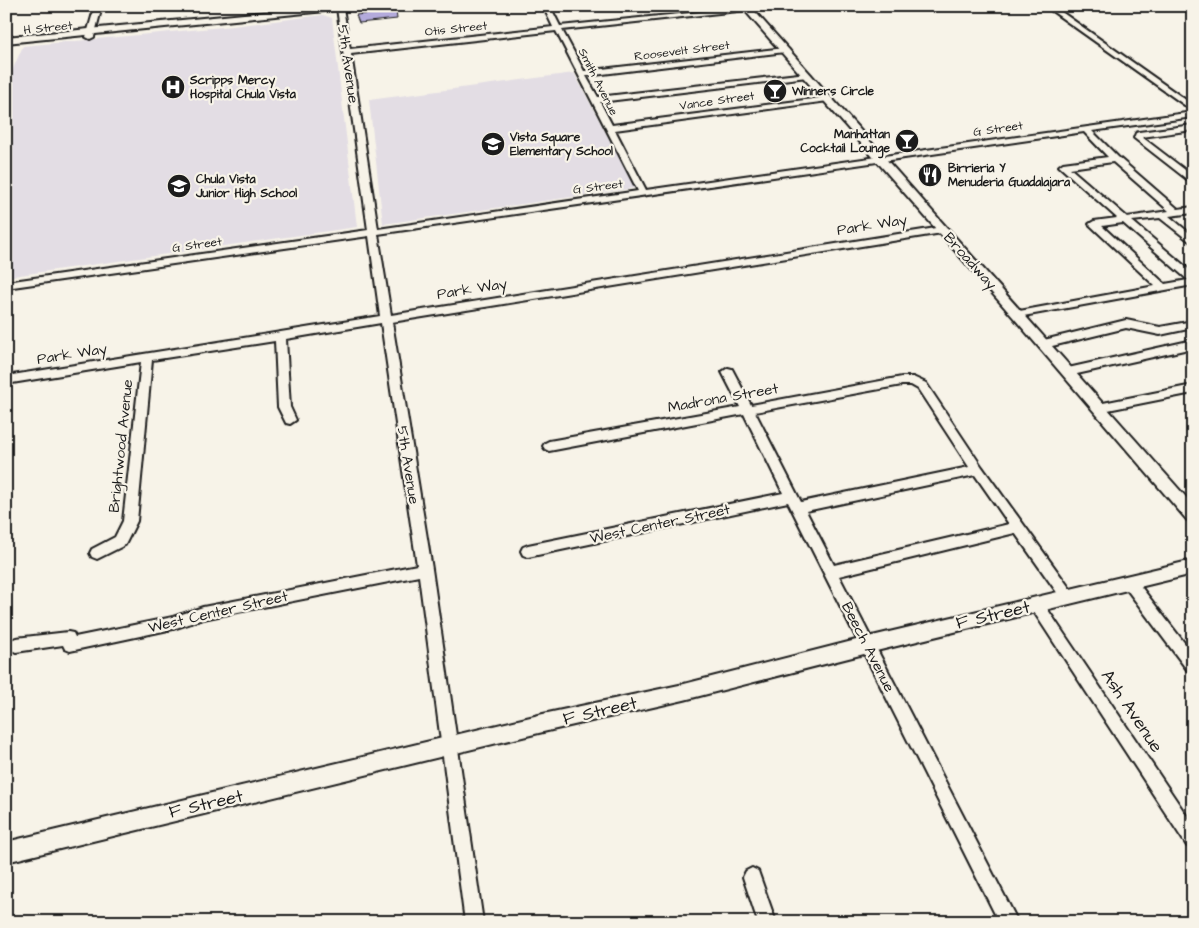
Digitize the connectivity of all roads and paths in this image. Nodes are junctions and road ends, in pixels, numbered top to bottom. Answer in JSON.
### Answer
{"nodes":[{"id":1,"x":99,"y":6,"type":"edge"},
{"id":2,"x":354,"y":6,"type":"edge"},
{"id":3,"x":546,"y":6,"type":"edge"},
{"id":4,"x":1048,"y":6,"type":"edge"},
{"id":5,"x":1190,"y":6,"type":"edge"},
{"id":6,"x":746,"y":7,"type":"edge"},
{"id":7,"x":340,"y":8,"type":"junction"},
{"id":8,"x":1193,"y":8,"type":"edge"},
{"id":9,"x":558,"y":29,"type":"junction"},
{"id":10,"x":91,"y":34,"type":"junction"},
{"id":11,"x":6,"y":40,"type":"edge"},
{"id":12,"x":6,"y":45,"type":"edge"},
{"id":13,"x":785,"y":50,"type":"junction"},
{"id":14,"x":346,"y":52,"type":"junction"},
{"id":15,"x":582,"y":74,"type":"junction"},
{"id":16,"x":807,"y":75,"type":"junction"},
{"id":17,"x":828,"y":99,"type":"junction"},
{"id":18,"x":594,"y":100,"type":"junction"},
{"id":19,"x":1193,"y":109,"type":"edge"},
{"id":20,"x":1193,"y":114,"type":"edge"},
{"id":21,"x":1164,"y":118,"type":"junction"},
{"id":22,"x":1193,"y":127,"type":"edge"},
{"id":23,"x":610,"y":128,"type":"junction"},
{"id":24,"x":1085,"y":129,"type":"junction"},
{"id":25,"x":1180,"y":129,"type":"junction"},
{"id":26,"x":1193,"y":139,"type":"edge"},
{"id":27,"x":881,"y":159,"type":"junction"},
{"id":28,"x":1115,"y":159,"type":"junction"},
{"id":29,"x":1193,"y":181,"type":"edge"},
{"id":30,"x":644,"y":194,"type":"junction"},
{"id":31,"x":1192,"y":209,"type":"edge"},
{"id":32,"x":1175,"y":211,"type":"junction"},
{"id":33,"x":1161,"y":214,"type":"junction"},
{"id":34,"x":1123,"y":220,"type":"junction"},
{"id":35,"x":374,"y":228,"type":"junction"},
{"id":36,"x":942,"y":230,"type":"junction"},
{"id":37,"x":1193,"y":241,"type":"edge"},
{"id":38,"x":1193,"y":281,"type":"edge"},
{"id":39,"x":6,"y":285,"type":"edge"},
{"id":40,"x":1162,"y":287,"type":"junction"},
{"id":41,"x":1193,"y":288,"type":"edge"},
{"id":42,"x":1021,"y":317,"type":"junction"},
{"id":43,"x":386,"y":318,"type":"junction"},
{"id":44,"x":1193,"y":324,"type":"edge"},
{"id":45,"x":280,"y":336,"type":"junction"},
{"id":46,"x":1044,"y":344,"type":"junction"},
{"id":47,"x":1193,"y":344,"type":"edge"},
{"id":48,"x":147,"y":357,"type":"junction"},
{"id":49,"x":728,"y":372,"type":"dead end"},
{"id":50,"x":1068,"y":372,"type":"junction"},
{"id":51,"x":6,"y":380,"type":"edge"},
{"id":52,"x":1193,"y":389,"type":"edge"},
{"id":53,"x":1098,"y":408,"type":"junction"},
{"id":54,"x":746,"y":410,"type":"junction"},
{"id":55,"x":290,"y":420,"type":"dead end"},
{"id":56,"x":549,"y":446,"type":"dead end"},
{"id":57,"x":978,"y":470,"type":"junction"},
{"id":58,"x":795,"y":502,"type":"junction"},
{"id":59,"x":1193,"y":516,"type":"edge"},
{"id":60,"x":1018,"y":528,"type":"junction"},
{"id":61,"x":528,"y":552,"type":"dead end"},
{"id":62,"x":97,"y":553,"type":"dead end"},
{"id":63,"x":1193,"y":567,"type":"edge"},
{"id":64,"x":425,"y":568,"type":"junction"},
{"id":65,"x":830,"y":572,"type":"junction"},
{"id":66,"x":1130,"y":582,"type":"junction"},
{"id":67,"x":1068,"y":597,"type":"junction"},
{"id":68,"x":1037,"y":605,"type":"junction"},
{"id":69,"x":16,"y":645,"type":"dead end"},
{"id":70,"x":868,"y":645,"type":"junction"},
{"id":71,"x":1193,"y":666,"type":"edge"},
{"id":72,"x":448,"y":746,"type":"junction"},
{"id":73,"x":1193,"y":840,"type":"edge"},
{"id":74,"x":6,"y":852,"type":"edge"},
{"id":75,"x":752,"y":877,"type":"dead end"},
{"id":76,"x":474,"y":922,"type":"edge"},
{"id":77,"x":767,"y":922,"type":"edge"},
{"id":78,"x":1009,"y":922,"type":"edge"}],
"edges":[{"from":1,"to":10,"type":"street"},
{"from":2,"to":7,"type":"main road","name":"H Street"},
{"from":3,"to":9,"type":"street","name":"Smith Avenue"},
{"from":4,"to":19,"type":"street"},
{"from":5,"to":8,"type":"street"},
{"from":6,"to":9,"type":"street","name":"Otis Street"},
{"from":6,"to":13,"type":"main road","name":"Broadway"},
{"from":7,"to":10,"type":"main road","name":"H Street"},
{"from":7,"to":14,"type":"street","name":"5th Avenue"},
{"from":9,"to":14,"type":"street","name":"Otis Street"},
{"from":9,"to":15,"type":"street","name":"Smith Avenue"},
{"from":10,"to":11,"type":"main road","name":"H Street"},
{"from":10,"to":12,"type":"main road","name":"H Street"},
{"from":13,"to":15,"type":"street","name":"Roosevelt Street"},
{"from":13,"to":16,"type":"main road","name":"Broadway"},
{"from":14,"to":35,"type":"street","name":"5th Avenue"},
{"from":15,"to":18,"type":"street","name":"Smith Avenue"},
{"from":16,"to":17,"type":"main road","name":"Broadway"},
{"from":16,"to":18,"type":"street"},
{"from":17,"to":23,"type":"street","name":"Vance Street"},
{"from":17,"to":27,"type":"main road","name":"Broadway"},
{"from":18,"to":23,"type":"street","name":"Smith Avenue"},
{"from":20,"to":21,"type":"street","name":"G Street"},
{"from":21,"to":24,"type":"street","name":"G Street"},
{"from":21,"to":25,"type":"street"},
{"from":22,"to":25,"type":"street"},
{"from":23,"to":30,"type":"street","name":"Smith Avenue"},
{"from":24,"to":27,"type":"street","name":"G Street"},
{"from":24,"to":28,"type":"street"},
{"from":25,"to":26,"type":"street"},
{"from":25,"to":29,"type":"street"},
{"from":27,"to":30,"type":"street","name":"G Street"},
{"from":27,"to":36,"type":"main road","name":"Broadway"},
{"from":28,"to":32,"type":"street"},
{"from":28,"to":34,"type":"street"},
{"from":30,"to":35,"type":"street","name":"G Street"},
{"from":31,"to":32,"type":"street"},
{"from":32,"to":33,"type":"street"},
{"from":33,"to":34,"type":"street"},
{"from":33,"to":37,"type":"street"},
{"from":34,"to":38,"type":"street"},
{"from":34,"to":40,"type":"street"},
{"from":35,"to":39,"type":"street","name":"G Street"},
{"from":35,"to":43,"type":"street","name":"5th Avenue"},
{"from":36,"to":42,"type":"main road","name":"Broadway"},
{"from":36,"to":43,"type":"street","name":"Park Way"},
{"from":38,"to":40,"type":"street"},
{"from":40,"to":42,"type":"street"},
{"from":41,"to":42,"type":"street"},
{"from":42,"to":46,"type":"main road","name":"Broadway"},
{"from":43,"to":45,"type":"street","name":"Park Way"},
{"from":43,"to":64,"type":"street","name":"5th Avenue"},
{"from":44,"to":46,"type":"street"},
{"from":45,"to":48,"type":"street","name":"Park Way"},
{"from":45,"to":55,"type":"street"},
{"from":46,"to":50,"type":"main road","name":"Broadway"},
{"from":47,"to":50,"type":"street"},
{"from":48,"to":51,"type":"street","name":"Park Way"},
{"from":48,"to":62,"type":"street","name":"Brightwood Avenue"},
{"from":49,"to":54,"type":"street","name":"Beech Avenue"},
{"from":50,"to":53,"type":"main road","name":"Broadway"},
{"from":52,"to":53,"type":"street"},
{"from":53,"to":59,"type":"main road","name":"Broadway"},
{"from":54,"to":56,"type":"street","name":"Madrona Street"},
{"from":54,"to":57,"type":"street","name":"Madrona Street"},
{"from":54,"to":58,"type":"street","name":"Beech Avenue"},
{"from":57,"to":58,"type":"street","name":"West Center Street"},
{"from":57,"to":60,"type":"street"},
{"from":58,"to":61,"type":"street","name":"West Center Street"},
{"from":58,"to":65,"type":"street","name":"Beech Avenue"},
{"from":60,"to":65,"type":"street"},
{"from":60,"to":67,"type":"street"},
{"from":63,"to":66,"type":"main road","name":"F Street"},
{"from":64,"to":69,"type":"street","name":"West Center Street"},
{"from":64,"to":72,"type":"street","name":"5th Avenue"},
{"from":65,"to":70,"type":"street","name":"Beech Avenue"},
{"from":66,"to":67,"type":"main road","name":"F Street"},
{"from":66,"to":71,"type":"street"},
{"from":67,"to":68,"type":"main road","name":"F Street"},
{"from":68,"to":70,"type":"main road","name":"F Street"},
{"from":68,"to":73,"type":"street","name":"Ash Avenue"},
{"from":70,"to":72,"type":"main road","name":"F Street"},
{"from":70,"to":78,"type":"street","name":"Beech Avenue"},
{"from":72,"to":74,"type":"main road","name":"F Street"},
{"from":72,"to":76,"type":"street","name":"5th Avenue"},
{"from":75,"to":77,"type":"street"}]}
